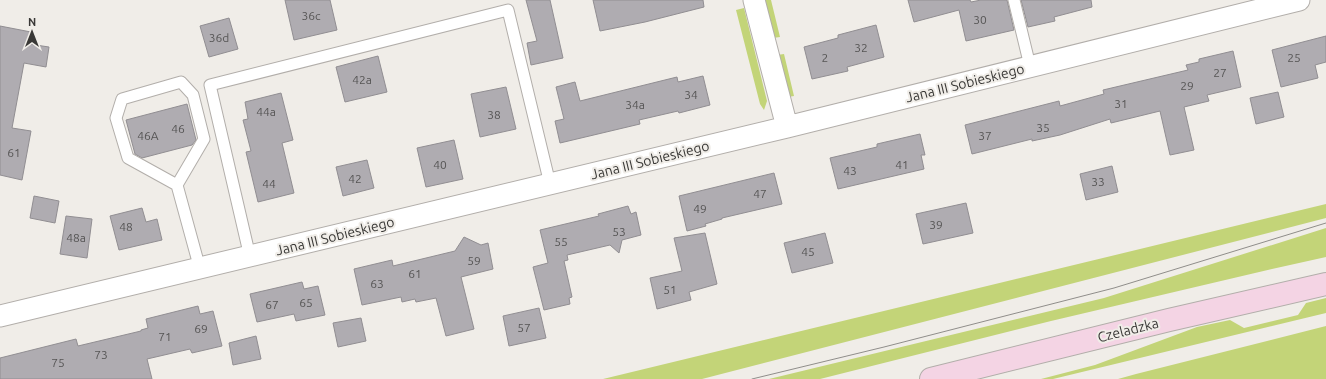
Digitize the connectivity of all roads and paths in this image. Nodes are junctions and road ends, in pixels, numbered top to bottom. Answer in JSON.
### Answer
{"nodes":[{"id":1,"x":754,"y":0,"type":"edge"},
{"id":2,"x":1014,"y":0,"type":"edge"},
{"id":3,"x":1299,"y":0,"type":"edge"},
{"id":4,"x":1030,"y":66,"type":"junction"},
{"id":5,"x":786,"y":127,"type":"junction"},
{"id":6,"x":550,"y":184,"type":"junction"},
{"id":7,"x":177,"y":185,"type":"junction"},
{"id":8,"x":250,"y":257,"type":"junction"},
{"id":9,"x":200,"y":269,"type":"junction"},
{"id":10,"x":1326,"y":284,"type":"edge"},
{"id":11,"x":0,"y":316,"type":"edge"},
{"id":12,"x":968,"y":374,"type":"edge"},
{"id":13,"x":931,"y":379,"type":"edge"}],
"edges":[{"from":1,"to":5,"type":"street"},
{"from":2,"to":4,"type":"lane"},
{"from":3,"to":4,"type":"street","name":"Jana III Sobieskiego"},
{"from":4,"to":5,"type":"street","name":"Jana III Sobieskiego"},
{"from":5,"to":6,"type":"street","name":"Jana III Sobieskiego"},
{"from":6,"to":8,"type":"street","name":"Jana III Sobieskiego"},
{"from":6,"to":8,"type":"lane"},
{"from":7,"to":7,"type":"lane"},
{"from":7,"to":9,"type":"lane"},
{"from":8,"to":9,"type":"street","name":"Jana III Sobieskiego"},
{"from":9,"to":11,"type":"street","name":"Jana III Sobieskiego"},
{"from":10,"to":12,"type":"main road","name":"Czeladzka"},
{"from":12,"to":13,"type":"main road","name":"Czeladzka"}]}
